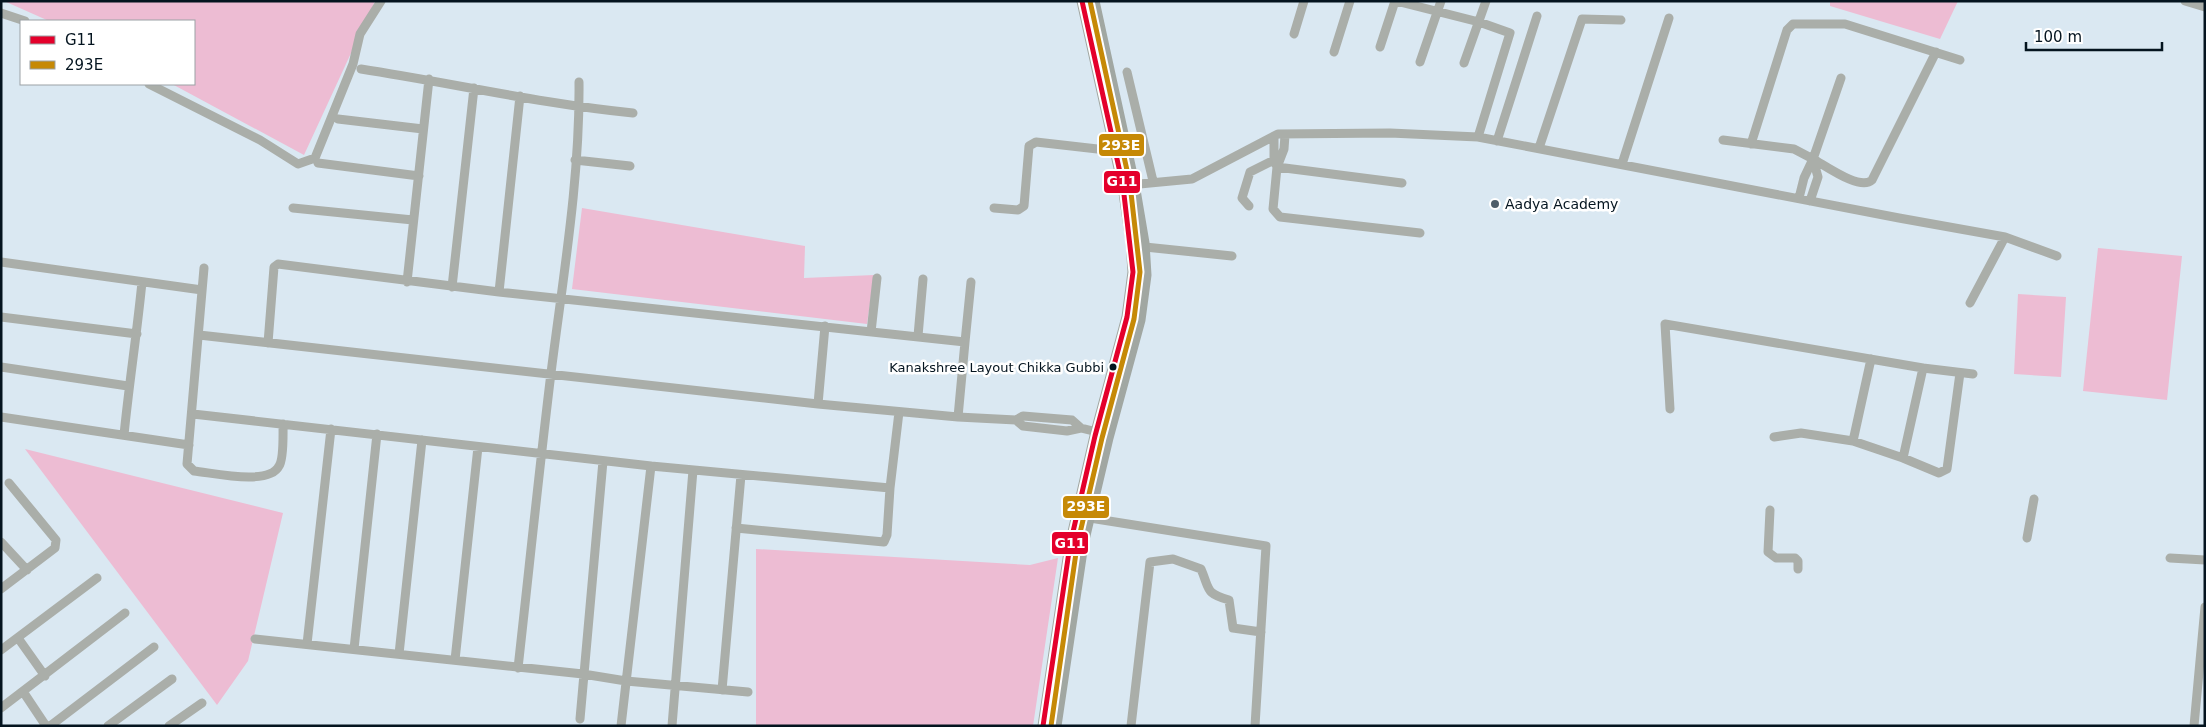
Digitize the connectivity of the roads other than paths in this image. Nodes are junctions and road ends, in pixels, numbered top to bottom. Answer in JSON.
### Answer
{"nodes":[{"id":1,"x":380,"y":1,"type":"edge"},
{"id":2,"x":1082,"y":1,"type":"edge"},
{"id":3,"x":1094,"y":1,"type":"edge"},
{"id":4,"x":1304,"y":1,"type":"edge"},
{"id":5,"x":1350,"y":1,"type":"edge"},
{"id":6,"x":1395,"y":1,"type":"edge"},
{"id":7,"x":1441,"y":1,"type":"edge"},
{"id":8,"x":1486,"y":1,"type":"edge"},
{"id":9,"x":2185,"y":1,"type":"edge"},
{"id":10,"x":2205,"y":7,"type":"edge"},
{"id":11,"x":1438,"y":12,"type":"junction"},
{"id":12,"x":1,"y":13,"type":"edge"},
{"id":13,"x":1537,"y":16,"type":"dead end"},
{"id":14,"x":1669,"y":18,"type":"dead end"},
{"id":15,"x":22,"y":20,"type":"edge"},
{"id":16,"x":1621,"y":20,"type":"dead end"},
{"id":17,"x":1479,"y":22,"type":"junction"},
{"id":18,"x":1294,"y":34,"type":"dead end"},
{"id":19,"x":1380,"y":47,"type":"dead end"},
{"id":20,"x":1334,"y":52,"type":"dead end"},
{"id":21,"x":1936,"y":52,"type":"junction"},
{"id":22,"x":1960,"y":60,"type":"dead end"},
{"id":23,"x":1420,"y":62,"type":"dead end"},
{"id":24,"x":1464,"y":63,"type":"dead end"},
{"id":25,"x":361,"y":69,"type":"dead end"},
{"id":26,"x":1127,"y":72,"type":"dead end"},
{"id":27,"x":1841,"y":78,"type":"dead end"},
{"id":28,"x":429,"y":79,"type":"junction"},
{"id":29,"x":579,"y":82,"type":"dead end"},
{"id":30,"x":151,"y":85,"type":"edge"},
{"id":31,"x":474,"y":88,"type":"junction"},
{"id":32,"x":520,"y":96,"type":"junction"},
{"id":33,"x":579,"y":108,"type":"junction"},
{"id":34,"x":634,"y":113,"type":"dead end"},
{"id":35,"x":338,"y":119,"type":"dead end"},
{"id":36,"x":423,"y":130,"type":"junction"},
{"id":37,"x":1285,"y":135,"type":"junction"},
{"id":38,"x":1274,"y":137,"type":"junction"},
{"id":39,"x":1478,"y":137,"type":"junction"},
{"id":40,"x":1723,"y":140,"type":"dead end"},
{"id":41,"x":1497,"y":141,"type":"junction"},
{"id":42,"x":1751,"y":144,"type":"junction"},
{"id":43,"x":1539,"y":148,"type":"junction"},
{"id":44,"x":1115,"y":151,"type":"junction"},
{"id":45,"x":1813,"y":159,"type":"junction"},
{"id":46,"x":575,"y":160,"type":"junction"},
{"id":47,"x":318,"y":163,"type":"dead end"},
{"id":48,"x":1276,"y":164,"type":"junction"},
{"id":49,"x":1622,"y":164,"type":"junction"},
{"id":50,"x":630,"y":166,"type":"dead end"},
{"id":51,"x":419,"y":176,"type":"junction"},
{"id":52,"x":1153,"y":182,"type":"junction"},
{"id":53,"x":1402,"y":183,"type":"dead end"},
{"id":54,"x":1128,"y":185,"type":"junction"},
{"id":55,"x":1799,"y":198,"type":"junction"},
{"id":56,"x":1810,"y":201,"type":"junction"},
{"id":57,"x":1249,"y":206,"type":"dead end"},
{"id":58,"x":293,"y":208,"type":"dead end"},
{"id":59,"x":994,"y":208,"type":"dead end"},
{"id":60,"x":413,"y":220,"type":"junction"},
{"id":61,"x":1420,"y":233,"type":"dead end"},
{"id":62,"x":2004,"y":236,"type":"junction"},
{"id":63,"x":1144,"y":247,"type":"junction"},
{"id":64,"x":1232,"y":256,"type":"dead end"},
{"id":65,"x":2057,"y":256,"type":"dead end"},
{"id":66,"x":1,"y":262,"type":"edge"},
{"id":67,"x":204,"y":268,"type":"dead end"},
{"id":68,"x":877,"y":278,"type":"dead end"},
{"id":69,"x":923,"y":280,"type":"dead end"},
{"id":70,"x":142,"y":282,"type":"junction"},
{"id":71,"x":407,"y":282,"type":"junction"},
{"id":72,"x":971,"y":282,"type":"dead end"},
{"id":73,"x":452,"y":287,"type":"junction"},
{"id":74,"x":202,"y":290,"type":"junction"},
{"id":75,"x":499,"y":292,"type":"junction"},
{"id":76,"x":561,"y":299,"type":"junction"},
{"id":77,"x":1970,"y":304,"type":"dead end"},
{"id":78,"x":1,"y":316,"type":"edge"},
{"id":79,"x":825,"y":326,"type":"junction"},
{"id":80,"x":871,"y":332,"type":"junction"},
{"id":81,"x":137,"y":334,"type":"junction"},
{"id":82,"x":199,"y":335,"type":"junction"},
{"id":83,"x":918,"y":336,"type":"junction"},
{"id":84,"x":268,"y":342,"type":"junction"},
{"id":85,"x":964,"y":342,"type":"junction"},
{"id":86,"x":1871,"y":359,"type":"junction"},
{"id":87,"x":1,"y":367,"type":"edge"},
{"id":88,"x":1923,"y":368,"type":"junction"},
{"id":89,"x":551,"y":372,"type":"junction"},
{"id":90,"x":1960,"y":372,"type":"junction"},
{"id":91,"x":1973,"y":374,"type":"dead end"},
{"id":92,"x":128,"y":386,"type":"junction"},
{"id":93,"x":818,"y":404,"type":"junction"},
{"id":94,"x":1670,"y":410,"type":"dead end"},
{"id":95,"x":899,"y":412,"type":"junction"},
{"id":96,"x":193,"y":414,"type":"junction"},
{"id":97,"x":1,"y":417,"type":"edge"},
{"id":98,"x":958,"y":417,"type":"junction"},
{"id":99,"x":283,"y":424,"type":"junction"},
{"id":100,"x":331,"y":429,"type":"junction"},
{"id":101,"x":1096,"y":432,"type":"junction"},
{"id":102,"x":377,"y":434,"type":"junction"},
{"id":103,"x":124,"y":435,"type":"junction"},
{"id":104,"x":1109,"y":435,"type":"junction"},
{"id":105,"x":1774,"y":438,"type":"dead end"},
{"id":106,"x":422,"y":440,"type":"junction"},
{"id":107,"x":1853,"y":441,"type":"junction"},
{"id":108,"x":189,"y":446,"type":"junction"},
{"id":109,"x":478,"y":446,"type":"junction"},
{"id":110,"x":542,"y":453,"type":"junction"},
{"id":111,"x":1903,"y":458,"type":"junction"},
{"id":112,"x":603,"y":461,"type":"junction"},
{"id":113,"x":651,"y":466,"type":"junction"},
{"id":114,"x":693,"y":470,"type":"junction"},
{"id":115,"x":741,"y":475,"type":"junction"},
{"id":116,"x":9,"y":483,"type":"dead end"},
{"id":117,"x":890,"y":488,"type":"junction"},
{"id":118,"x":2034,"y":499,"type":"dead end"},
{"id":119,"x":1770,"y":510,"type":"dead end"},
{"id":120,"x":1090,"y":518,"type":"junction"},
{"id":121,"x":736,"y":528,"type":"junction"},
{"id":122,"x":2027,"y":538,"type":"dead end"},
{"id":123,"x":1,"y":542,"type":"edge"},
{"id":124,"x":2170,"y":558,"type":"dead end"},
{"id":125,"x":2205,"y":560,"type":"edge"},
{"id":126,"x":1798,"y":569,"type":"dead end"},
{"id":127,"x":27,"y":570,"type":"junction"},
{"id":128,"x":97,"y":578,"type":"dead end"},
{"id":129,"x":1,"y":588,"type":"edge"},
{"id":130,"x":2205,"y":607,"type":"edge"},
{"id":131,"x":125,"y":614,"type":"dead end"},
{"id":132,"x":1261,"y":632,"type":"junction"},
{"id":133,"x":18,"y":638,"type":"junction"},
{"id":134,"x":255,"y":639,"type":"dead end"},
{"id":135,"x":307,"y":644,"type":"junction"},
{"id":136,"x":154,"y":647,"type":"dead end"},
{"id":137,"x":354,"y":649,"type":"junction"},
{"id":138,"x":1,"y":650,"type":"edge"},
{"id":139,"x":399,"y":654,"type":"junction"},
{"id":140,"x":455,"y":660,"type":"junction"},
{"id":141,"x":518,"y":668,"type":"junction"},
{"id":142,"x":583,"y":674,"type":"junction"},
{"id":143,"x":45,"y":676,"type":"junction"},
{"id":144,"x":172,"y":679,"type":"dead end"},
{"id":145,"x":626,"y":681,"type":"junction"},
{"id":146,"x":674,"y":685,"type":"junction"},
{"id":147,"x":722,"y":690,"type":"junction"},
{"id":148,"x":748,"y":692,"type":"dead end"},
{"id":149,"x":24,"y":693,"type":"junction"},
{"id":150,"x":202,"y":703,"type":"dead end"},
{"id":151,"x":1,"y":708,"type":"edge"},
{"id":152,"x":580,"y":719,"type":"dead end"},
{"id":153,"x":51,"y":725,"type":"edge"},
{"id":154,"x":108,"y":726,"type":"edge"},
{"id":155,"x":170,"y":726,"type":"edge"},
{"id":156,"x":621,"y":726,"type":"edge"},
{"id":157,"x":672,"y":726,"type":"edge"},
{"id":158,"x":1043,"y":726,"type":"edge"},
{"id":159,"x":1056,"y":726,"type":"edge"},
{"id":160,"x":1131,"y":726,"type":"edge"},
{"id":161,"x":1254,"y":726,"type":"edge"},
{"id":162,"x":2194,"y":726,"type":"edge"}],
"edges":[{"from":1,"to":30,"type":"street"},
{"from":2,"to":44,"type":"main road"},
{"from":3,"to":54,"type":"main road"},
{"from":4,"to":18,"type":"street"},
{"from":5,"to":20,"type":"street"},
{"from":6,"to":11,"type":"street"},
{"from":6,"to":19,"type":"street"},
{"from":7,"to":11,"type":"street"},
{"from":8,"to":17,"type":"street"},
{"from":9,"to":10,"type":"street"},
{"from":11,"to":17,"type":"street"},
{"from":11,"to":23,"type":"street"},
{"from":12,"to":15,"type":"street"},
{"from":13,"to":41,"type":"street"},
{"from":14,"to":49,"type":"street"},
{"from":16,"to":43,"type":"street"},
{"from":17,"to":24,"type":"street"},
{"from":17,"to":39,"type":"street"},
{"from":21,"to":22,"type":"street"},
{"from":21,"to":42,"type":"street"},
{"from":21,"to":45,"type":"street"},
{"from":25,"to":28,"type":"street"},
{"from":26,"to":52,"type":"street"},
{"from":27,"to":45,"type":"street"},
{"from":28,"to":31,"type":"street"},
{"from":28,"to":36,"type":"street"},
{"from":29,"to":33,"type":"street"},
{"from":31,"to":32,"type":"street"},
{"from":31,"to":73,"type":"street"},
{"from":32,"to":33,"type":"street"},
{"from":32,"to":75,"type":"street"},
{"from":33,"to":34,"type":"street"},
{"from":33,"to":46,"type":"street"},
{"from":35,"to":36,"type":"street"},
{"from":36,"to":51,"type":"street"},
{"from":37,"to":38,"type":"street"},
{"from":37,"to":39,"type":"street"},
{"from":37,"to":48,"type":"street"},
{"from":38,"to":48,"type":"street"},
{"from":38,"to":52,"type":"street"},
{"from":39,"to":41,"type":"street"},
{"from":40,"to":42,"type":"street"},
{"from":41,"to":43,"type":"street"},
{"from":42,"to":45,"type":"street"},
{"from":43,"to":49,"type":"street"},
{"from":44,"to":54,"type":"main road"},
{"from":44,"to":59,"type":"street"},
{"from":45,"to":55,"type":"street"},
{"from":45,"to":56,"type":"street"},
{"from":46,"to":50,"type":"street"},
{"from":46,"to":76,"type":"street"},
{"from":47,"to":51,"type":"street"},
{"from":48,"to":53,"type":"street"},
{"from":48,"to":57,"type":"street"},
{"from":48,"to":61,"type":"street"},
{"from":49,"to":55,"type":"street"},
{"from":51,"to":60,"type":"street"},
{"from":52,"to":54,"type":"street"},
{"from":54,"to":63,"type":"main road"},
{"from":54,"to":101,"type":"main road"},
{"from":55,"to":56,"type":"street"},
{"from":56,"to":62,"type":"street"},
{"from":58,"to":60,"type":"street"},
{"from":60,"to":71,"type":"street"},
{"from":62,"to":65,"type":"street"},
{"from":62,"to":77,"type":"street"},
{"from":63,"to":64,"type":"street"},
{"from":63,"to":104,"type":"main road"},
{"from":66,"to":70,"type":"street"},
{"from":67,"to":74,"type":"street"},
{"from":68,"to":80,"type":"street"},
{"from":69,"to":83,"type":"street"},
{"from":70,"to":74,"type":"street"},
{"from":70,"to":81,"type":"street"},
{"from":71,"to":73,"type":"street"},
{"from":71,"to":84,"type":"street"},
{"from":72,"to":85,"type":"street"},
{"from":73,"to":75,"type":"street"},
{"from":74,"to":82,"type":"street"},
{"from":75,"to":76,"type":"street"},
{"from":76,"to":79,"type":"street"},
{"from":76,"to":89,"type":"street"},
{"from":78,"to":81,"type":"street"},
{"from":79,"to":80,"type":"street"},
{"from":79,"to":93,"type":"street"},
{"from":80,"to":83,"type":"street"},
{"from":81,"to":92,"type":"street"},
{"from":82,"to":84,"type":"street"},
{"from":82,"to":96,"type":"street"},
{"from":83,"to":85,"type":"street"},
{"from":84,"to":89,"type":"street"},
{"from":85,"to":98,"type":"street"},
{"from":86,"to":88,"type":"street"},
{"from":86,"to":94,"type":"street"},
{"from":86,"to":107,"type":"street"},
{"from":87,"to":92,"type":"street"},
{"from":88,"to":90,"type":"street"},
{"from":88,"to":111,"type":"street"},
{"from":89,"to":93,"type":"street"},
{"from":89,"to":110,"type":"street"},
{"from":90,"to":91,"type":"street"},
{"from":90,"to":111,"type":"street"},
{"from":92,"to":103,"type":"street"},
{"from":93,"to":95,"type":"street"},
{"from":95,"to":98,"type":"street"},
{"from":95,"to":117,"type":"street"},
{"from":96,"to":99,"type":"street"},
{"from":96,"to":108,"type":"street"},
{"from":97,"to":103,"type":"street"},
{"from":98,"to":101,"type":"street"},
{"from":99,"to":100,"type":"street"},
{"from":99,"to":108,"type":"street"},
{"from":100,"to":102,"type":"street"},
{"from":100,"to":135,"type":"street"},
{"from":101,"to":104,"type":"street"},
{"from":101,"to":158,"type":"main road"},
{"from":102,"to":106,"type":"street"},
{"from":102,"to":137,"type":"street"},
{"from":103,"to":108,"type":"street"},
{"from":104,"to":120,"type":"main road"},
{"from":105,"to":107,"type":"street"},
{"from":106,"to":109,"type":"street"},
{"from":106,"to":139,"type":"street"},
{"from":107,"to":111,"type":"street"},
{"from":109,"to":110,"type":"street"},
{"from":109,"to":140,"type":"street"},
{"from":110,"to":112,"type":"street"},
{"from":110,"to":141,"type":"street"},
{"from":112,"to":113,"type":"street"},
{"from":112,"to":142,"type":"street"},
{"from":113,"to":114,"type":"street"},
{"from":113,"to":145,"type":"street"},
{"from":114,"to":115,"type":"street"},
{"from":114,"to":146,"type":"street"},
{"from":115,"to":117,"type":"street"},
{"from":115,"to":121,"type":"street"},
{"from":116,"to":127,"type":"street"},
{"from":117,"to":121,"type":"street"},
{"from":118,"to":122,"type":"street"},
{"from":119,"to":126,"type":"street"},
{"from":120,"to":132,"type":"street"},
{"from":120,"to":159,"type":"main road"},
{"from":121,"to":147,"type":"street"},
{"from":123,"to":127,"type":"street"},
{"from":124,"to":125,"type":"street"},
{"from":127,"to":129,"type":"street"},
{"from":128,"to":133,"type":"street"},
{"from":130,"to":162,"type":"street"},
{"from":131,"to":143,"type":"street"},
{"from":132,"to":160,"type":"street"},
{"from":132,"to":161,"type":"street"},
{"from":133,"to":138,"type":"street"},
{"from":133,"to":143,"type":"street"},
{"from":134,"to":135,"type":"street"},
{"from":135,"to":137,"type":"street"},
{"from":136,"to":153,"type":"street"},
{"from":137,"to":139,"type":"street"},
{"from":139,"to":140,"type":"street"},
{"from":140,"to":141,"type":"street"},
{"from":141,"to":142,"type":"street"},
{"from":142,"to":145,"type":"street"},
{"from":142,"to":152,"type":"street"},
{"from":143,"to":149,"type":"street"},
{"from":144,"to":154,"type":"street"},
{"from":145,"to":146,"type":"street"},
{"from":145,"to":156,"type":"street"},
{"from":146,"to":147,"type":"street"},
{"from":146,"to":157,"type":"street"},
{"from":147,"to":148,"type":"street"},
{"from":149,"to":151,"type":"street"},
{"from":149,"to":153,"type":"street"},
{"from":150,"to":155,"type":"street"}]}
